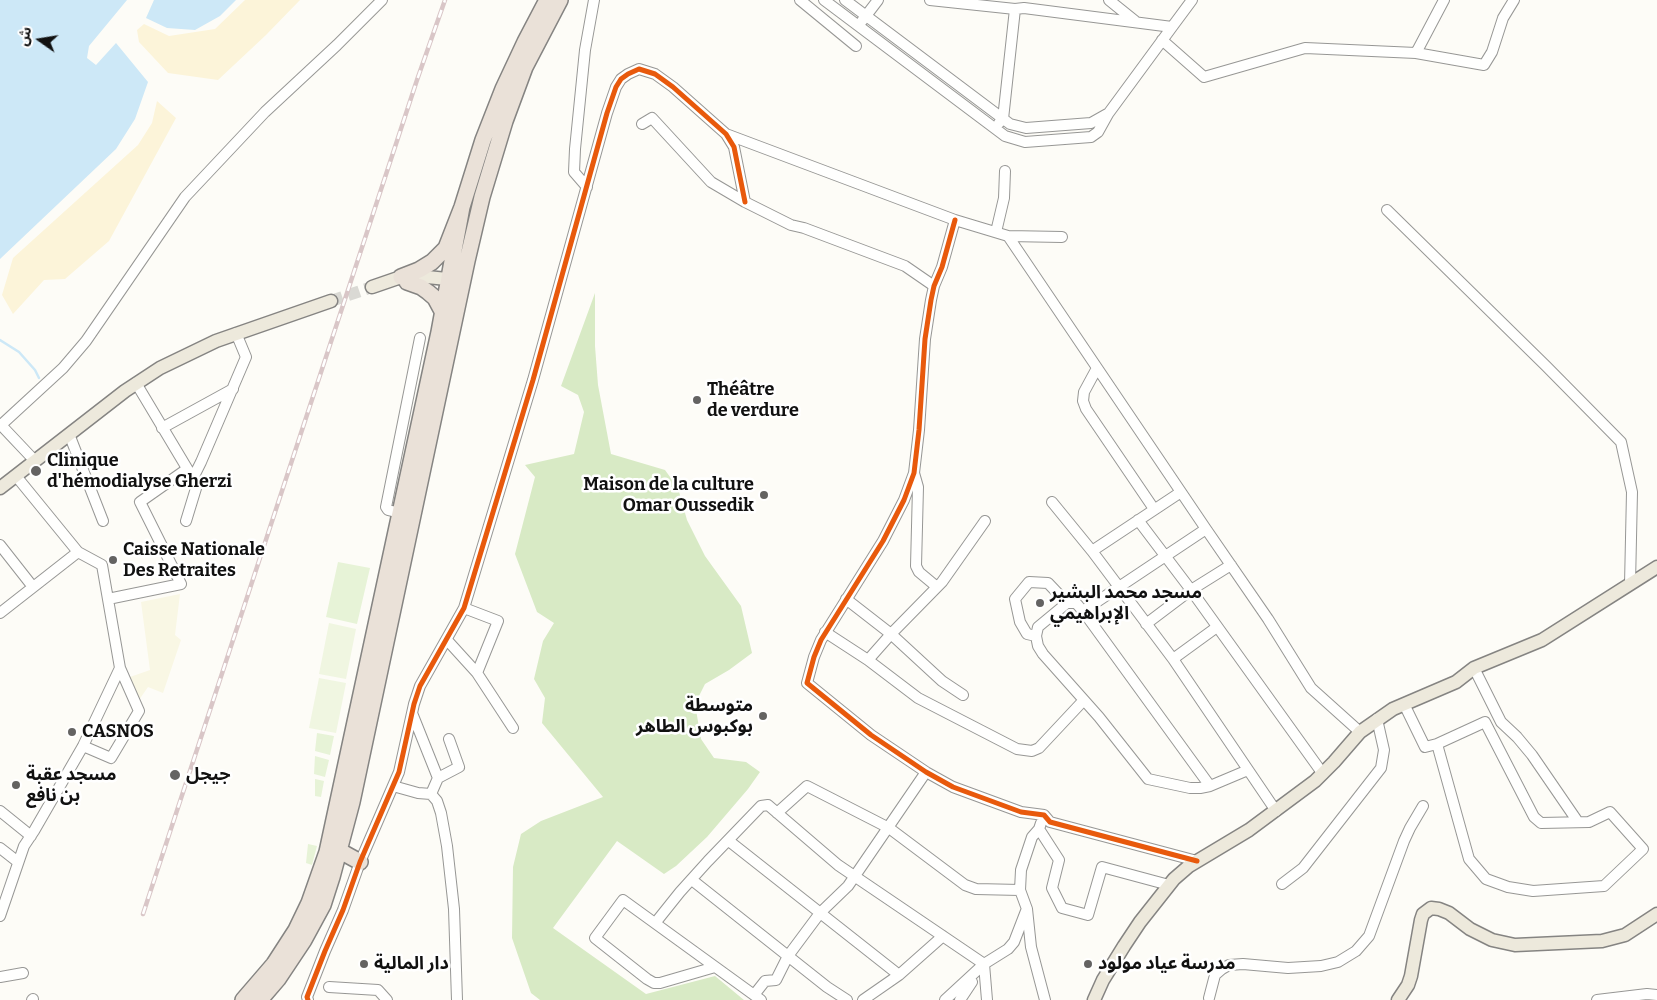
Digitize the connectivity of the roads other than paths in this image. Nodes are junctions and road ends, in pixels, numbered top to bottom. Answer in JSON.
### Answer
{"nodes":[{"id":1,"x":382,"y":0,"type":"edge"},
{"id":2,"x":548,"y":0,"type":"edge"},
{"id":3,"x":560,"y":0,"type":"edge"},
{"id":4,"x":594,"y":0,"type":"edge"},
{"id":5,"x":800,"y":0,"type":"edge"},
{"id":6,"x":824,"y":0,"type":"edge"},
{"id":7,"x":878,"y":0,"type":"edge"},
{"id":8,"x":930,"y":0,"type":"edge"},
{"id":9,"x":1109,"y":0,"type":"edge"},
{"id":10,"x":1192,"y":0,"type":"edge"},
{"id":11,"x":1444,"y":0,"type":"edge"},
{"id":12,"x":1514,"y":0,"type":"edge"},
{"id":13,"x":952,"y":1,"type":"edge"},
{"id":14,"x":852,"y":2,"type":"edge"},
{"id":15,"x":1023,"y":6,"type":"edge"},
{"id":16,"x":834,"y":7,"type":"junction"},
{"id":17,"x":846,"y":16,"type":"junction"},
{"id":18,"x":866,"y":16,"type":"junction"},
{"id":19,"x":824,"y":20,"type":"junction"},
{"id":20,"x":1136,"y":22,"type":"junction"},
{"id":21,"x":858,"y":25,"type":"junction"},
{"id":22,"x":1172,"y":26,"type":"junction"},
{"id":23,"x":1162,"y":40,"type":"junction"},
{"id":24,"x":856,"y":46,"type":"dead end"},
{"id":25,"x":1416,"y":53,"type":"junction"},
{"id":26,"x":1108,"y":114,"type":"junction"},
{"id":27,"x":1002,"y":120,"type":"junction"},
{"id":28,"x":642,"y":124,"type":"dead end"},
{"id":29,"x":995,"y":128,"type":"junction"},
{"id":30,"x":726,"y":134,"type":"junction"},
{"id":31,"x":1004,"y":171,"type":"dead end"},
{"id":32,"x":587,"y":187,"type":"junction"},
{"id":33,"x":745,"y":202,"type":"junction"},
{"id":34,"x":462,"y":207,"type":"junction"},
{"id":35,"x":1387,"y":210,"type":"dead end"},
{"id":36,"x":955,"y":220,"type":"junction"},
{"id":37,"x":996,"y":232,"type":"junction"},
{"id":38,"x":1008,"y":236,"type":"junction"},
{"id":39,"x":1062,"y":237,"type":"dead end"},
{"id":40,"x":404,"y":280,"type":"junction"},
{"id":41,"x":453,"y":281,"type":"junction"},
{"id":42,"x":934,"y":286,"type":"junction"},
{"id":43,"x":331,"y":301,"type":"tunnel mouth"},
{"id":44,"x":442,"y":311,"type":"junction"},
{"id":45,"x":236,"y":333,"type":"junction"},
{"id":46,"x":420,"y":338,"type":"dead end"},
{"id":47,"x":1097,"y":368,"type":"junction"},
{"id":48,"x":136,"y":383,"type":"junction"},
{"id":49,"x":233,"y":389,"type":"junction"},
{"id":50,"x":0,"y":425,"type":"edge"},
{"id":51,"x":162,"y":428,"type":"junction"},
{"id":52,"x":69,"y":434,"type":"junction"},
{"id":53,"x":35,"y":461,"type":"junction"},
{"id":54,"x":190,"y":473,"type":"junction"},
{"id":55,"x":914,"y":473,"type":"junction"},
{"id":56,"x":16,"y":476,"type":"junction"},
{"id":57,"x":0,"y":488,"type":"edge"},
{"id":58,"x":1181,"y":492,"type":"junction"},
{"id":59,"x":1052,"y":502,"type":"dead end"},
{"id":60,"x":1154,"y":509,"type":"junction"},
{"id":61,"x":400,"y":514,"type":"junction"},
{"id":62,"x":1138,"y":520,"type":"junction"},
{"id":63,"x":103,"y":521,"type":"dead end"},
{"id":64,"x":186,"y":521,"type":"dead end"},
{"id":65,"x":985,"y":521,"type":"dead end"},
{"id":66,"x":1206,"y":530,"type":"junction"},
{"id":67,"x":0,"y":545,"type":"edge"},
{"id":68,"x":1092,"y":551,"type":"junction"},
{"id":69,"x":78,"y":552,"type":"junction"},
{"id":70,"x":1166,"y":556,"type":"junction"},
{"id":71,"x":1231,"y":566,"type":"junction"},
{"id":72,"x":1657,"y":567,"type":"edge"},
{"id":73,"x":1630,"y":584,"type":"junction"},
{"id":74,"x":33,"y":587,"type":"junction"},
{"id":75,"x":937,"y":587,"type":"junction"},
{"id":76,"x":1118,"y":587,"type":"junction"},
{"id":77,"x":1191,"y":590,"type":"junction"},
{"id":78,"x":108,"y":599,"type":"junction"},
{"id":79,"x":846,"y":599,"type":"junction"},
{"id":80,"x":1067,"y":603,"type":"junction"},
{"id":81,"x":464,"y":608,"type":"junction"},
{"id":82,"x":1083,"y":611,"type":"junction"},
{"id":83,"x":0,"y":613,"type":"edge"},
{"id":84,"x":1146,"y":624,"type":"junction"},
{"id":85,"x":1217,"y":627,"type":"junction"},
{"id":86,"x":825,"y":632,"type":"junction"},
{"id":87,"x":1033,"y":632,"type":"junction"},
{"id":88,"x":891,"y":634,"type":"junction"},
{"id":89,"x":447,"y":640,"type":"junction"},
{"id":90,"x":1173,"y":658,"type":"junction"},
{"id":91,"x":868,"y":660,"type":"junction"},
{"id":92,"x":120,"y":668,"type":"junction"},
{"id":93,"x":1474,"y":668,"type":"junction"},
{"id":94,"x":477,"y":673,"type":"junction"},
{"id":95,"x":963,"y":695,"type":"dead end"},
{"id":96,"x":1083,"y":701,"type":"junction"},
{"id":97,"x":1404,"y":704,"type":"junction"},
{"id":98,"x":412,"y":713,"type":"junction"},
{"id":99,"x":1377,"y":719,"type":"junction"},
{"id":100,"x":514,"y":728,"type":"dead end"},
{"id":101,"x":1360,"y":732,"type":"junction"},
{"id":102,"x":450,"y":739,"type":"dead end"},
{"id":103,"x":1437,"y":744,"type":"junction"},
{"id":104,"x":83,"y":746,"type":"junction"},
{"id":105,"x":1248,"y":770,"type":"junction"},
{"id":106,"x":926,"y":772,"type":"junction"},
{"id":107,"x":1323,"y":774,"type":"junction"},
{"id":108,"x":438,"y":778,"type":"junction"},
{"id":109,"x":393,"y":786,"type":"junction"},
{"id":110,"x":1210,"y":786,"type":"junction"},
{"id":111,"x":431,"y":794,"type":"junction"},
{"id":112,"x":1424,"y":806,"type":"dead end"},
{"id":113,"x":0,"y":811,"type":"edge"},
{"id":114,"x":1276,"y":811,"type":"junction"},
{"id":115,"x":777,"y":813,"type":"junction"},
{"id":116,"x":1044,"y":816,"type":"junction"},
{"id":117,"x":1578,"y":822,"type":"junction"},
{"id":118,"x":889,"y":828,"type":"junction"},
{"id":119,"x":1039,"y":828,"type":"junction"},
{"id":120,"x":31,"y":836,"type":"junction"},
{"id":121,"x":729,"y":841,"type":"junction"},
{"id":122,"x":0,"y":848,"type":"edge"},
{"id":123,"x":340,"y":851,"type":"junction"},
{"id":124,"x":1198,"y":861,"type":"junction"},
{"id":125,"x":18,"y":862,"type":"junction"},
{"id":126,"x":360,"y":862,"type":"junction"},
{"id":127,"x":854,"y":877,"type":"junction"},
{"id":128,"x":692,"y":880,"type":"junction"},
{"id":129,"x":1282,"y":884,"type":"dead end"},
{"id":130,"x":1169,"y":885,"type":"junction"},
{"id":131,"x":1020,"y":890,"type":"junction"},
{"id":132,"x":1027,"y":909,"type":"junction"},
{"id":133,"x":820,"y":913,"type":"junction"},
{"id":134,"x":1657,"y":914,"type":"edge"},
{"id":135,"x":0,"y":916,"type":"edge"},
{"id":136,"x":656,"y":922,"type":"junction"},
{"id":137,"x":943,"y":936,"type":"junction"},
{"id":138,"x":788,"y":956,"type":"junction"},
{"id":139,"x":984,"y":964,"type":"junction"},
{"id":140,"x":715,"y":967,"type":"junction"},
{"id":141,"x":23,"y":973,"type":"dead end"},
{"id":142,"x":899,"y":975,"type":"junction"},
{"id":143,"x":0,"y":977,"type":"edge"},
{"id":144,"x":329,"y":987,"type":"dead end"},
{"id":145,"x":1657,"y":995,"type":"edge"},
{"id":146,"x":758,"y":997,"type":"edge"},
{"id":147,"x":1209,"y":999,"type":"edge"},
{"id":148,"x":243,"y":1000,"type":"edge"},
{"id":149,"x":260,"y":1000,"type":"edge"},
{"id":150,"x":308,"y":1000,"type":"edge"},
{"id":151,"x":388,"y":1000,"type":"edge"},
{"id":152,"x":456,"y":1000,"type":"edge"},
{"id":153,"x":848,"y":1000,"type":"edge"},
{"id":154,"x":863,"y":1000,"type":"edge"},
{"id":155,"x":945,"y":1000,"type":"edge"},
{"id":156,"x":960,"y":1000,"type":"edge"},
{"id":157,"x":987,"y":1000,"type":"edge"},
{"id":158,"x":1045,"y":1000,"type":"edge"},
{"id":159,"x":1094,"y":1000,"type":"edge"},
{"id":160,"x":1398,"y":1000,"type":"edge"},
{"id":161,"x":1597,"y":1000,"type":"edge"}],
"edges":[{"from":1,"to":50,"type":"street"},
{"from":2,"to":34,"type":"highway"},
{"from":3,"to":41,"type":"highway"},
{"from":4,"to":32,"type":"street"},
{"from":5,"to":19,"type":"street"},
{"from":6,"to":16,"type":"street"},
{"from":7,"to":18,"type":"street"},
{"from":8,"to":13,"type":"street"},
{"from":9,"to":20,"type":"street"},
{"from":10,"to":22,"type":"street"},
{"from":11,"to":25,"type":"street"},
{"from":12,"to":25,"type":"street"},
{"from":13,"to":15,"type":"street"},
{"from":14,"to":17,"type":"street"},
{"from":14,"to":18,"type":"street"},
{"from":15,"to":20,"type":"street"},
{"from":15,"to":27,"type":"street"},
{"from":16,"to":17,"type":"street"},
{"from":16,"to":19,"type":"street"},
{"from":17,"to":21,"type":"street"},
{"from":18,"to":21,"type":"street"},
{"from":18,"to":27,"type":"street"},
{"from":19,"to":24,"type":"street"},
{"from":20,"to":22,"type":"street"},
{"from":21,"to":29,"type":"street"},
{"from":22,"to":23,"type":"street"},
{"from":23,"to":25,"type":"street"},
{"from":23,"to":26,"type":"street"},
{"from":26,"to":27,"type":"street"},
{"from":26,"to":29,"type":"street"},
{"from":27,"to":29,"type":"street"},
{"from":28,"to":33,"type":"street"},
{"from":30,"to":32,"type":"street"},
{"from":30,"to":33,"type":"street"},
{"from":30,"to":36,"type":"street"},
{"from":31,"to":37,"type":"street"},
{"from":32,"to":81,"type":"street"},
{"from":33,"to":42,"type":"street"},
{"from":34,"to":40,"type":"highway"},
{"from":34,"to":41,"type":"highway"},
{"from":35,"to":73,"type":"street"},
{"from":36,"to":37,"type":"street"},
{"from":36,"to":42,"type":"street"},
{"from":37,"to":38,"type":"street"},
{"from":38,"to":39,"type":"street"},
{"from":38,"to":47,"type":"street"},
{"from":40,"to":41,"type":"main road"},
{"from":40,"to":44,"type":"highway"},
{"from":41,"to":44,"type":"highway"},
{"from":41,"to":123,"type":"highway"},
{"from":42,"to":55,"type":"street"},
{"from":43,"to":45,"type":"main road"},
{"from":44,"to":61,"type":"highway"},
{"from":45,"to":48,"type":"main road"},
{"from":45,"to":49,"type":"street"},
{"from":46,"to":61,"type":"street"},
{"from":47,"to":58,"type":"street"},
{"from":47,"to":60,"type":"street"},
{"from":48,"to":51,"type":"street"},
{"from":48,"to":52,"type":"main road"},
{"from":49,"to":51,"type":"street"},
{"from":49,"to":54,"type":"street"},
{"from":50,"to":53,"type":"street"},
{"from":51,"to":54,"type":"street"},
{"from":52,"to":53,"type":"main road"},
{"from":52,"to":63,"type":"street"},
{"from":53,"to":56,"type":"main road"},
{"from":54,"to":64,"type":"street"},
{"from":54,"to":78,"type":"street"},
{"from":55,"to":75,"type":"street"},
{"from":55,"to":79,"type":"street"},
{"from":56,"to":57,"type":"main road"},
{"from":56,"to":69,"type":"street"},
{"from":58,"to":60,"type":"street"},
{"from":58,"to":66,"type":"street"},
{"from":59,"to":68,"type":"street"},
{"from":60,"to":62,"type":"street"},
{"from":61,"to":148,"type":"highway"},
{"from":62,"to":68,"type":"street"},
{"from":62,"to":70,"type":"street"},
{"from":65,"to":75,"type":"street"},
{"from":66,"to":70,"type":"street"},
{"from":66,"to":71,"type":"street"},
{"from":67,"to":74,"type":"street"},
{"from":68,"to":76,"type":"street"},
{"from":69,"to":74,"type":"street"},
{"from":69,"to":78,"type":"street"},
{"from":70,"to":76,"type":"street"},
{"from":70,"to":77,"type":"street"},
{"from":71,"to":77,"type":"street"},
{"from":71,"to":101,"type":"street"},
{"from":72,"to":73,"type":"main road"},
{"from":73,"to":93,"type":"main road"},
{"from":74,"to":83,"type":"street"},
{"from":75,"to":88,"type":"street"},
{"from":76,"to":82,"type":"street"},
{"from":76,"to":84,"type":"street"},
{"from":77,"to":84,"type":"street"},
{"from":77,"to":85,"type":"street"},
{"from":78,"to":92,"type":"street"},
{"from":79,"to":86,"type":"street"},
{"from":79,"to":88,"type":"street"},
{"from":80,"to":82,"type":"street"},
{"from":80,"to":87,"type":"street"},
{"from":80,"to":87,"type":"street"},
{"from":81,"to":89,"type":"street"},
{"from":81,"to":94,"type":"street"},
{"from":82,"to":110,"type":"street"},
{"from":84,"to":90,"type":"street"},
{"from":85,"to":90,"type":"street"},
{"from":85,"to":107,"type":"street"},
{"from":86,"to":91,"type":"street"},
{"from":86,"to":106,"type":"street"},
{"from":87,"to":96,"type":"street"},
{"from":88,"to":91,"type":"street"},
{"from":88,"to":95,"type":"street"},
{"from":89,"to":94,"type":"street"},
{"from":89,"to":98,"type":"street"},
{"from":90,"to":105,"type":"street"},
{"from":91,"to":96,"type":"street"},
{"from":92,"to":104,"type":"street"},
{"from":92,"to":104,"type":"street"},
{"from":93,"to":97,"type":"main road"},
{"from":93,"to":117,"type":"street"},
{"from":94,"to":100,"type":"street"},
{"from":96,"to":110,"type":"street"},
{"from":97,"to":99,"type":"main road"},
{"from":97,"to":103,"type":"street"},
{"from":98,"to":108,"type":"street"},
{"from":98,"to":109,"type":"street"},
{"from":99,"to":101,"type":"main road"},
{"from":99,"to":129,"type":"street"},
{"from":101,"to":107,"type":"main road"},
{"from":102,"to":108,"type":"street"},
{"from":103,"to":117,"type":"street"},
{"from":103,"to":117,"type":"street"},
{"from":104,"to":120,"type":"street"},
{"from":105,"to":110,"type":"street"},
{"from":105,"to":114,"type":"street"},
{"from":106,"to":116,"type":"street"},
{"from":106,"to":118,"type":"street"},
{"from":107,"to":114,"type":"main road"},
{"from":108,"to":111,"type":"street"},
{"from":109,"to":111,"type":"street"},
{"from":109,"to":126,"type":"street"},
{"from":111,"to":152,"type":"street"},
{"from":112,"to":147,"type":"street"},
{"from":113,"to":120,"type":"street"},
{"from":114,"to":124,"type":"main road"},
{"from":115,"to":118,"type":"street"},
{"from":115,"to":121,"type":"street"},
{"from":115,"to":127,"type":"street"},
{"from":116,"to":119,"type":"street"},
{"from":116,"to":124,"type":"street"},
{"from":118,"to":127,"type":"street"},
{"from":118,"to":131,"type":"street"},
{"from":119,"to":130,"type":"street"},
{"from":119,"to":131,"type":"street"},
{"from":120,"to":125,"type":"street"},
{"from":121,"to":128,"type":"street"},
{"from":121,"to":133,"type":"street"},
{"from":122,"to":125,"type":"street"},
{"from":123,"to":126,"type":"highway"},
{"from":123,"to":149,"type":"highway"},
{"from":124,"to":130,"type":"main road"},
{"from":125,"to":135,"type":"street"},
{"from":126,"to":150,"type":"street"},
{"from":127,"to":133,"type":"street"},
{"from":127,"to":137,"type":"street"},
{"from":128,"to":136,"type":"street"},
{"from":128,"to":138,"type":"street"},
{"from":130,"to":159,"type":"main road"},
{"from":131,"to":132,"type":"street"},
{"from":132,"to":139,"type":"street"},
{"from":132,"to":158,"type":"street"},
{"from":133,"to":138,"type":"street"},
{"from":133,"to":142,"type":"street"},
{"from":134,"to":160,"type":"main road"},
{"from":136,"to":140,"type":"street"},
{"from":136,"to":140,"type":"street"},
{"from":137,"to":139,"type":"street"},
{"from":137,"to":142,"type":"street"},
{"from":138,"to":146,"type":"street"},
{"from":138,"to":153,"type":"street"},
{"from":139,"to":155,"type":"street"},
{"from":139,"to":156,"type":"street"},
{"from":139,"to":157,"type":"street"},
{"from":140,"to":146,"type":"street"},
{"from":141,"to":143,"type":"street"},
{"from":142,"to":154,"type":"street"},
{"from":144,"to":151,"type":"street"},
{"from":145,"to":161,"type":"street"}]}
